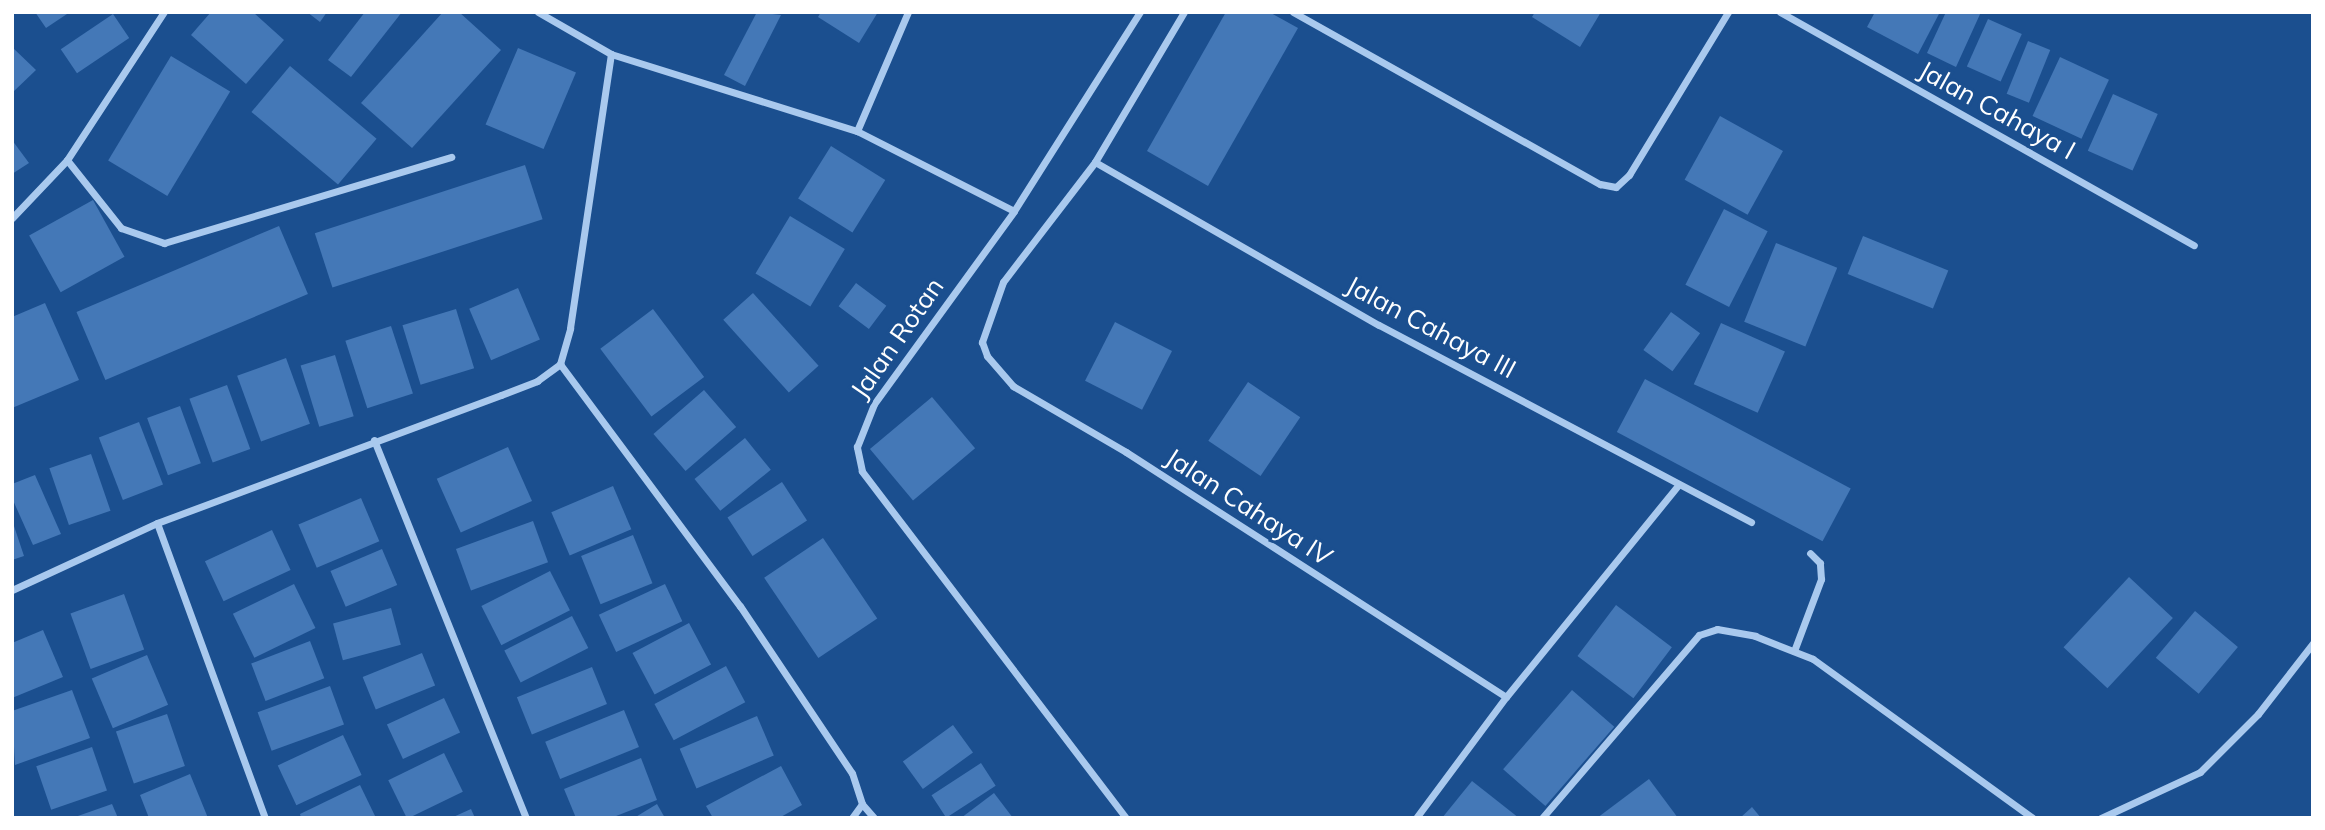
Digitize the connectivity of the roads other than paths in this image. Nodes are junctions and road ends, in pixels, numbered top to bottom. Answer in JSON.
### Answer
{"nodes":[{"id":1,"x":164,"y":12,"type":"edge"},
{"id":2,"x":538,"y":12,"type":"edge"},
{"id":3,"x":908,"y":12,"type":"edge"},
{"id":4,"x":1140,"y":12,"type":"edge"},
{"id":5,"x":1184,"y":12,"type":"edge"},
{"id":6,"x":1293,"y":12,"type":"edge"},
{"id":7,"x":1728,"y":12,"type":"edge"},
{"id":8,"x":1780,"y":12,"type":"edge"},
{"id":9,"x":611,"y":54,"type":"junction"},
{"id":10,"x":857,"y":131,"type":"junction"},
{"id":11,"x":451,"y":158,"type":"dead end"},
{"id":12,"x":67,"y":160,"type":"junction"},
{"id":13,"x":1095,"y":162,"type":"junction"},
{"id":14,"x":1014,"y":211,"type":"junction"},
{"id":15,"x":12,"y":218,"type":"edge"},
{"id":16,"x":2194,"y":245,"type":"dead end"},
{"id":17,"x":560,"y":364,"type":"junction"},
{"id":18,"x":374,"y":440,"type":"junction"},
{"id":19,"x":1679,"y":484,"type":"junction"},
{"id":20,"x":1751,"y":522,"type":"dead end"},
{"id":21,"x":157,"y":523,"type":"junction"},
{"id":22,"x":1810,"y":552,"type":"dead end"},
{"id":23,"x":12,"y":590,"type":"edge"},
{"id":24,"x":2313,"y":643,"type":"edge"},
{"id":25,"x":1794,"y":651,"type":"junction"},
{"id":26,"x":1506,"y":697,"type":"junction"},
{"id":27,"x":862,"y":804,"type":"junction"},
{"id":28,"x":265,"y":818,"type":"edge"},
{"id":29,"x":526,"y":818,"type":"edge"},
{"id":30,"x":852,"y":818,"type":"edge"},
{"id":31,"x":874,"y":818,"type":"edge"},
{"id":32,"x":1126,"y":818,"type":"edge"},
{"id":33,"x":1416,"y":818,"type":"edge"},
{"id":34,"x":1542,"y":818,"type":"edge"},
{"id":35,"x":2033,"y":818,"type":"edge"},
{"id":36,"x":2101,"y":818,"type":"edge"}],
"edges":[{"from":1,"to":12,"type":"street"},
{"from":2,"to":9,"type":"street"},
{"from":3,"to":10,"type":"street"},
{"from":4,"to":14,"type":"street","name":"Jalan Rotan"},
{"from":5,"to":13,"type":"street"},
{"from":6,"to":7,"type":"street"},
{"from":8,"to":16,"type":"street","name":"Jalan Cahaya I"},
{"from":9,"to":10,"type":"street"},
{"from":9,"to":17,"type":"street"},
{"from":10,"to":14,"type":"street"},
{"from":11,"to":12,"type":"street"},
{"from":12,"to":15,"type":"street"},
{"from":13,"to":19,"type":"street","name":"Jalan Cahaya III"},
{"from":13,"to":26,"type":"street","name":"Jalan Cahaya IV"},
{"from":14,"to":32,"type":"street","name":"Jalan Rotan"},
{"from":17,"to":18,"type":"street"},
{"from":17,"to":27,"type":"street"},
{"from":18,"to":21,"type":"street"},
{"from":18,"to":29,"type":"street"},
{"from":19,"to":20,"type":"street","name":"Jalan Cahaya III"},
{"from":19,"to":26,"type":"street"},
{"from":21,"to":23,"type":"street"},
{"from":21,"to":28,"type":"street"},
{"from":22,"to":25,"type":"street"},
{"from":24,"to":36,"type":"street"},
{"from":25,"to":34,"type":"street"},
{"from":25,"to":35,"type":"street"},
{"from":26,"to":33,"type":"street"},
{"from":27,"to":30,"type":"street"},
{"from":27,"to":31,"type":"street"}]}
